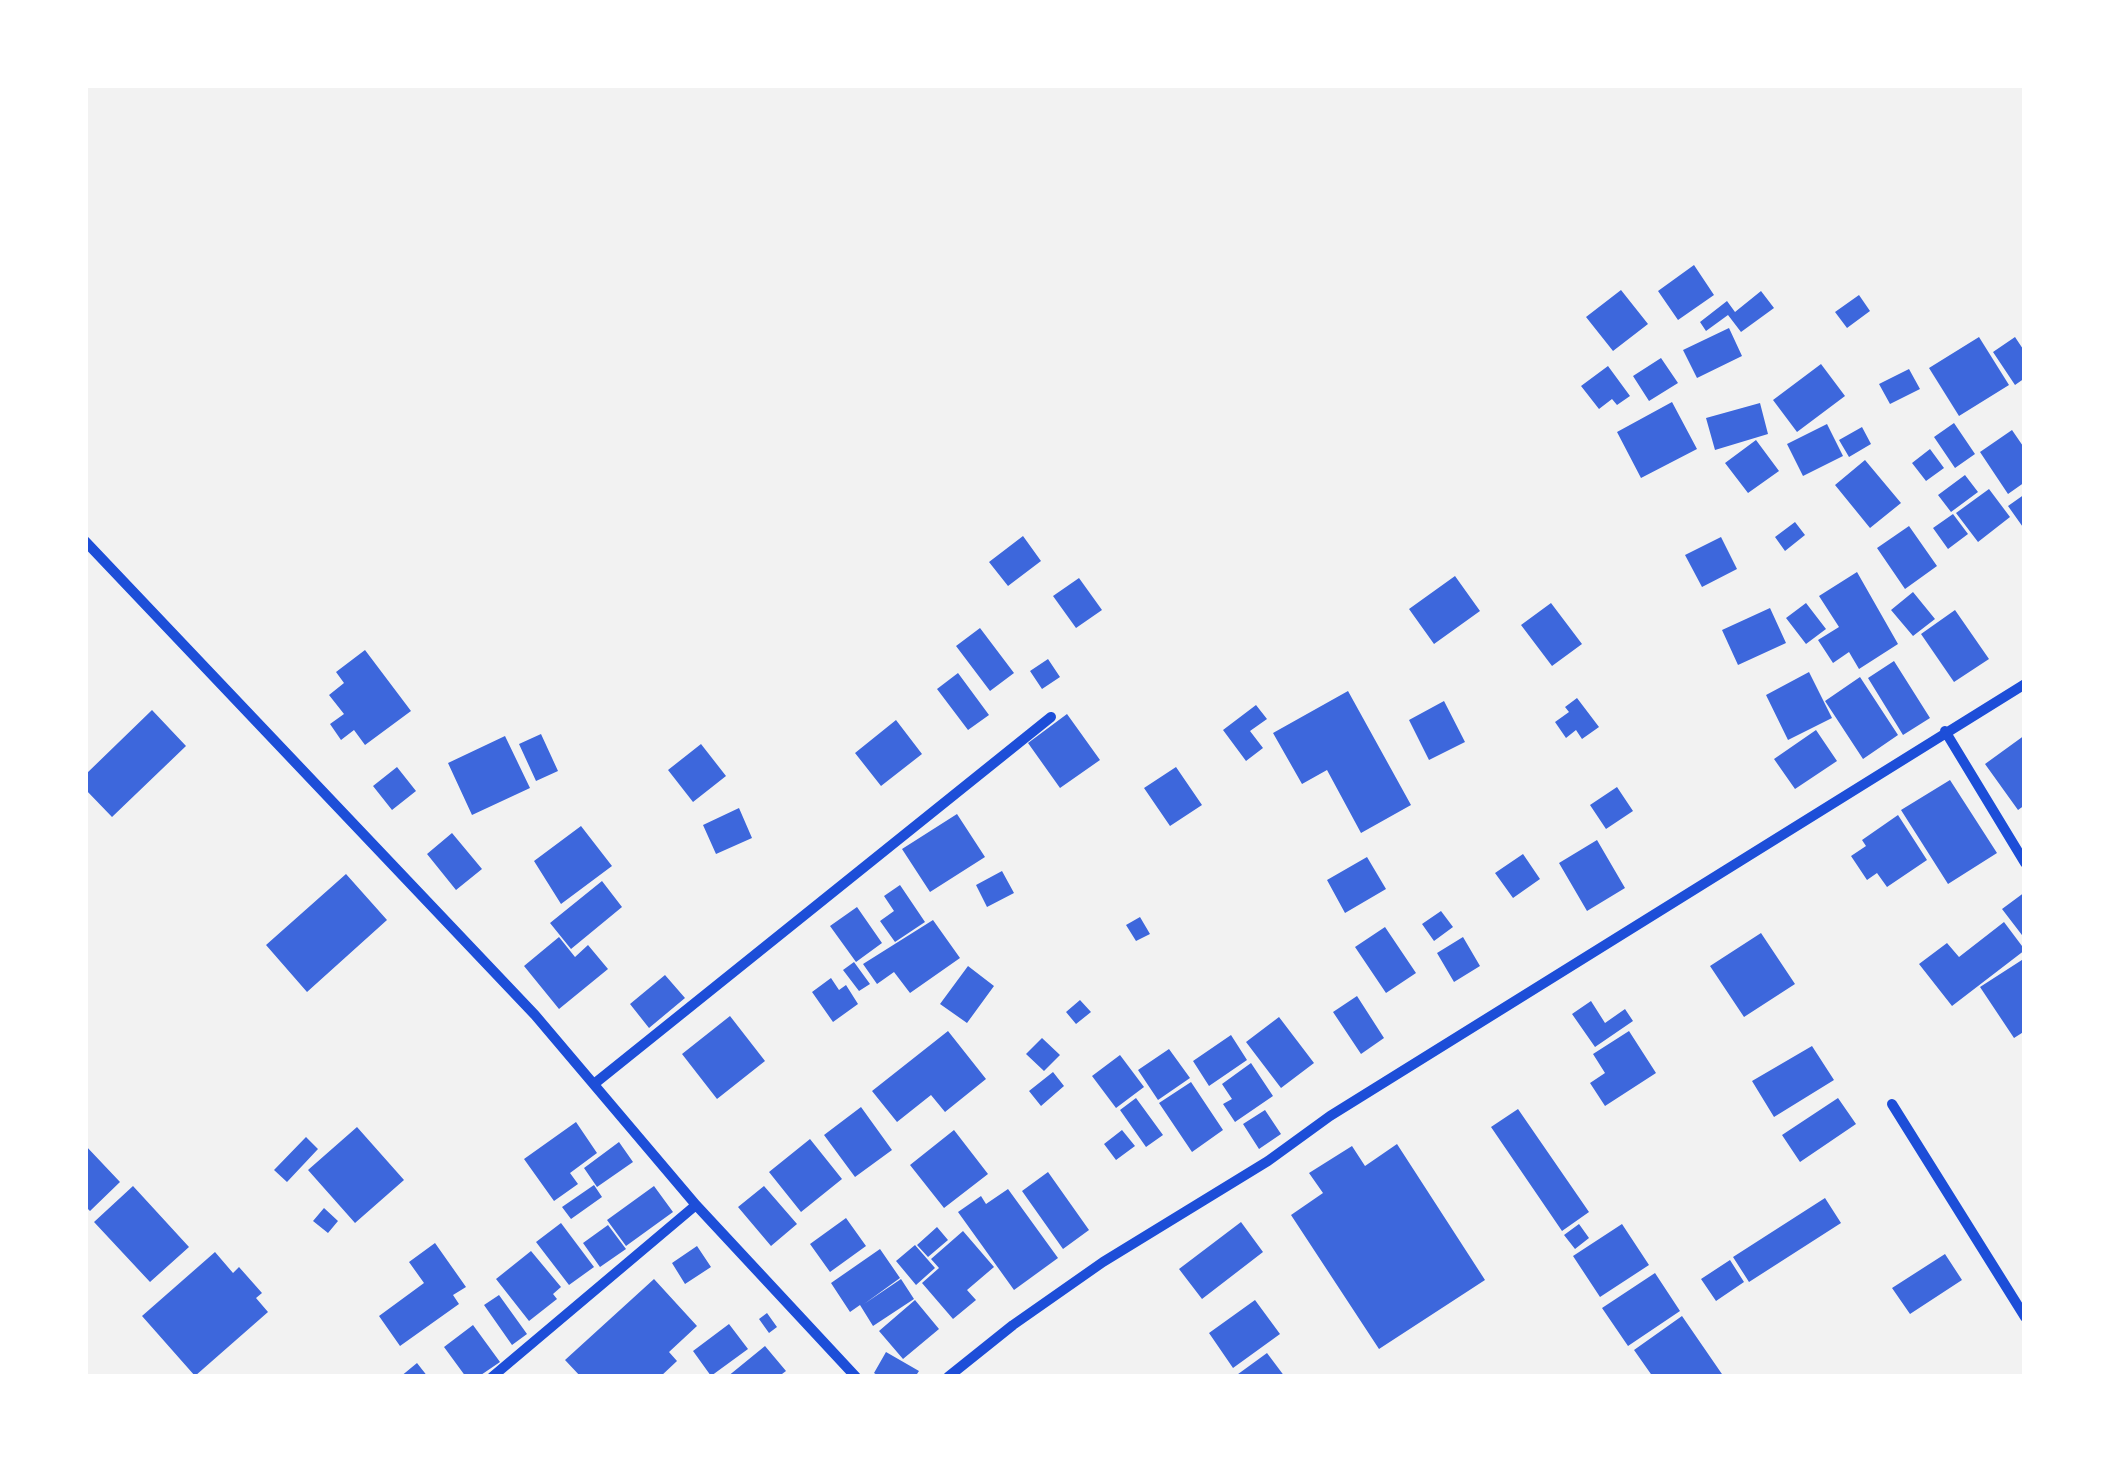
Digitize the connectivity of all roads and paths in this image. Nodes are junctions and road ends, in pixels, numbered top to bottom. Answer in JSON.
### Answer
{"nodes":[{"id":1,"x":85,"y":542,"type":"edge"},
{"id":2,"x":2025,"y":684,"type":"edge"},
{"id":3,"x":1052,"y":717,"type":"dead end"},
{"id":4,"x":1945,"y":731,"type":"junction"},
{"id":5,"x":2025,"y":863,"type":"edge"},
{"id":6,"x":594,"y":1084,"type":"junction"},
{"id":7,"x":1892,"y":1104,"type":"dead end"},
{"id":8,"x":696,"y":1205,"type":"junction"},
{"id":9,"x":2025,"y":1316,"type":"edge"},
{"id":10,"x":492,"y":1377,"type":"edge"},
{"id":11,"x":856,"y":1377,"type":"edge"},
{"id":12,"x":948,"y":1377,"type":"edge"}],
"edges":[{"from":1,"to":6,"type":"street"},
{"from":2,"to":4,"type":"street"},
{"from":3,"to":6,"type":"street"},
{"from":4,"to":5,"type":"street"},
{"from":4,"to":12,"type":"street"},
{"from":6,"to":8,"type":"street"},
{"from":7,"to":9,"type":"street"},
{"from":8,"to":10,"type":"street"},
{"from":8,"to":11,"type":"street"}]}
